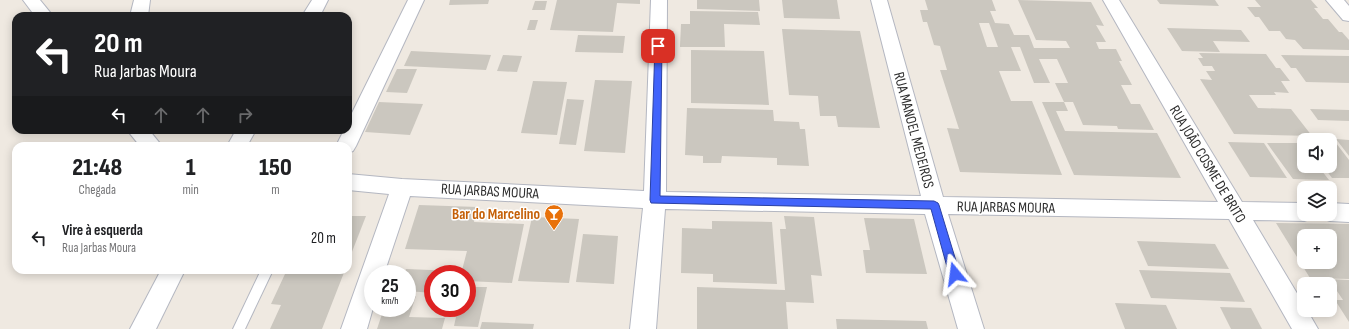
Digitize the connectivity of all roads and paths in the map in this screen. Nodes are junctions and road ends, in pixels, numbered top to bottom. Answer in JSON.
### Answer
{"nodes":[{"id":1,"x":31,"y":0,"type":"edge"},
{"id":2,"x":142,"y":0,"type":"edge"},
{"id":3,"x":320,"y":0,"type":"edge"},
{"id":4,"x":416,"y":0,"type":"edge"},
{"id":5,"x":659,"y":0,"type":"edge"},
{"id":6,"x":879,"y":0,"type":"edge"},
{"id":7,"x":1111,"y":0,"type":"edge"},
{"id":8,"x":1334,"y":0,"type":"edge"},
{"id":9,"x":41,"y":12,"type":"edge"},
{"id":10,"x":140,"y":12,"type":"edge"},
{"id":11,"x":312,"y":12,"type":"edge"},
{"id":12,"x":1349,"y":16,"type":"edge"},
{"id":13,"x":352,"y":133,"type":"edge"},
{"id":14,"x":352,"y":182,"type":"edge"},
{"id":15,"x":402,"y":187,"type":"junction"},
{"id":16,"x":655,"y":200,"type":"junction"},
{"id":17,"x":934,"y":205,"type":"junction"},
{"id":18,"x":1236,"y":212,"type":"junction"},
{"id":19,"x":1297,"y":212,"type":"edge"},
{"id":20,"x":1337,"y":212,"type":"edge"},
{"id":21,"x":1349,"y":213,"type":"edge"},
{"id":22,"x":171,"y":274,"type":"edge"},
{"id":23,"x":265,"y":274,"type":"edge"},
{"id":24,"x":142,"y":329,"type":"edge"},
{"id":25,"x":239,"y":329,"type":"edge"},
{"id":26,"x":354,"y":329,"type":"edge"},
{"id":27,"x":643,"y":329,"type":"edge"},
{"id":28,"x":971,"y":329,"type":"edge"},
{"id":29,"x":1305,"y":329,"type":"edge"}],
"edges":[{"from":1,"to":9,"type":"street"},
{"from":2,"to":10,"type":"street"},
{"from":3,"to":11,"type":"street"},
{"from":4,"to":13,"type":"street"},
{"from":5,"to":16,"type":"street"},
{"from":6,"to":17,"type":"street","name":"RUA MANOEL MEDEIROS"},
{"from":7,"to":18,"type":"street","name":"RUA JOÃO COSME DE BRITO"},
{"from":8,"to":12,"type":"street"},
{"from":14,"to":15,"type":"street","name":"RUA JARBAS MOURA"},
{"from":15,"to":16,"type":"street","name":"RUA JARBAS MOURA"},
{"from":15,"to":26,"type":"street"},
{"from":16,"to":17,"type":"street","name":"RUA JARBAS MOURA"},
{"from":16,"to":27,"type":"street"},
{"from":17,"to":18,"type":"street","name":"RUA JARBAS MOURA"},
{"from":17,"to":28,"type":"street","name":"RUA MANOEL MEDEIROS"},
{"from":18,"to":19,"type":"street","name":"RUA JARBAS MOURA"},
{"from":18,"to":29,"type":"street","name":"RUA JOÃO COSME DE BRITO"},
{"from":20,"to":21,"type":"street"},
{"from":22,"to":24,"type":"street"},
{"from":23,"to":25,"type":"lane"}]}
